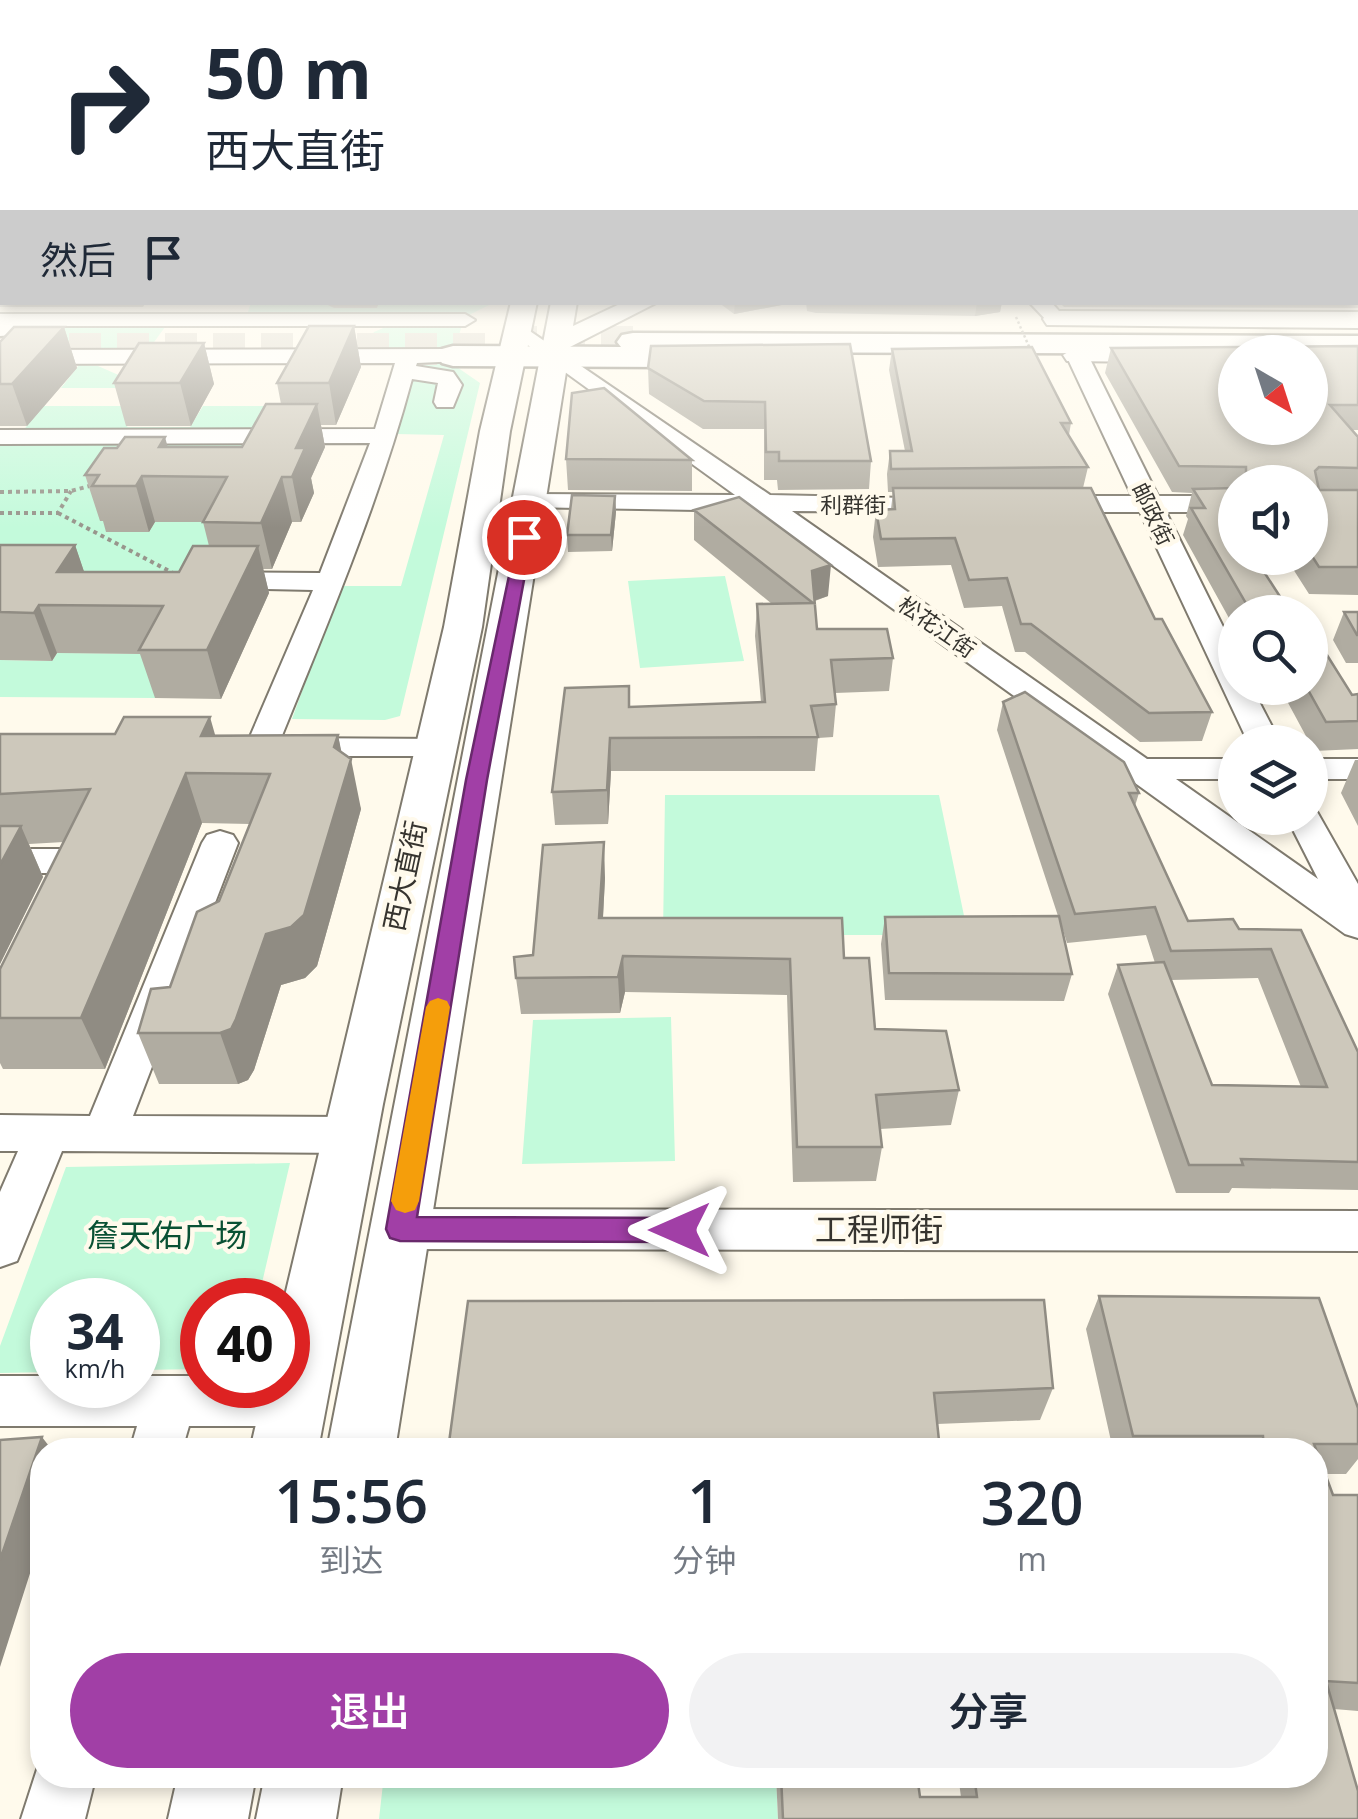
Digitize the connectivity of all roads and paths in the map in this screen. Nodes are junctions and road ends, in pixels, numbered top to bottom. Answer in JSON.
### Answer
{"nodes":[{"id":1,"x":108,"y":358,"type":"edge"},
{"id":2,"x":299,"y":358,"type":"edge"},
{"id":3,"x":315,"y":358,"type":"edge"},
{"id":4,"x":443,"y":358,"type":"edge"},
{"id":5,"x":512,"y":358,"type":"edge"},
{"id":6,"x":558,"y":358,"type":"edge"},
{"id":7,"x":590,"y":358,"type":"edge"},
{"id":8,"x":1034,"y":358,"type":"edge"},
{"id":9,"x":1083,"y":358,"type":"edge"},
{"id":10,"x":1036,"y":362,"type":"edge"},
{"id":11,"x":407,"y":364,"type":"junction"},
{"id":12,"x":149,"y":380,"type":"edge"},
{"id":13,"x":219,"y":380,"type":"dead end"},
{"id":14,"x":445,"y":402,"type":"dead end"},
{"id":15,"x":623,"y":403,"type":"junction"},
{"id":16,"x":543,"y":428,"type":"junction"},
{"id":17,"x":386,"y":436,"type":"junction"},
{"id":18,"x":0,"y":437,"type":"edge"},
{"id":19,"x":108,"y":480,"type":"edge"},
{"id":20,"x":0,"y":492,"type":"edge"},
{"id":21,"x":71,"y":492,"type":"junction"},
{"id":22,"x":530,"y":502,"type":"junction"},
{"id":23,"x":1147,"y":503,"type":"junction"},
{"id":24,"x":975,"y":504,"type":"edge"},
{"id":25,"x":1013,"y":504,"type":"edge"},
{"id":26,"x":1218,"y":504,"type":"edge"},
{"id":27,"x":765,"y":506,"type":"junction"},
{"id":28,"x":0,"y":513,"type":"edge"},
{"id":29,"x":58,"y":513,"type":"junction"},
{"id":30,"x":186,"y":580,"type":"joint"},
{"id":31,"x":331,"y":582,"type":"junction"},
{"id":32,"x":1218,"y":648,"type":"edge"},
{"id":33,"x":225,"y":746,"type":"edge"},
{"id":34,"x":262,"y":746,"type":"junction"},
{"id":35,"x":434,"y":746,"type":"junction"},
{"id":36,"x":1358,"y":768,"type":"edge"},
{"id":37,"x":1138,"y":769,"type":"junction"},
{"id":38,"x":1218,"y":769,"type":"edge"},
{"id":39,"x":1328,"y":769,"type":"edge"},
{"id":40,"x":1313,"y":835,"type":"edge"},
{"id":41,"x":220,"y":843,"type":"dead end"},
{"id":42,"x":0,"y":861,"type":"edge"},
{"id":43,"x":49,"y":913,"type":"edge"},
{"id":44,"x":1358,"y":921,"type":"edge"},
{"id":45,"x":0,"y":1134,"type":"edge"},
{"id":46,"x":47,"y":1134,"type":"junction"},
{"id":47,"x":104,"y":1134,"type":"junction"},
{"id":48,"x":349,"y":1135,"type":"junction"},
{"id":49,"x":400,"y":1229,"type":"junction"},
{"id":50,"x":1358,"y":1231,"type":"edge"},
{"id":51,"x":0,"y":1246,"type":"edge"},
{"id":52,"x":0,"y":1401,"type":"edge"},
{"id":53,"x":170,"y":1401,"type":"junction"},
{"id":54,"x":289,"y":1426,"type":"edge"},
{"id":55,"x":159,"y":1438,"type":"edge"},
{"id":56,"x":363,"y":1438,"type":"edge"},
{"id":57,"x":61,"y":1788,"type":"edge"},
{"id":58,"x":214,"y":1788,"type":"edge"},
{"id":59,"x":302,"y":1788,"type":"edge"},
{"id":60,"x":53,"y":1819,"type":"edge"},
{"id":61,"x":208,"y":1819,"type":"edge"},
{"id":62,"x":296,"y":1819,"type":"edge"}],
"edges":[{"from":1,"to":12,"type":"street"},
{"from":2,"to":13,"type":"street"},
{"from":3,"to":11,"type":"street"},
{"from":4,"to":11,"type":"street"},
{"from":5,"to":35,"type":"main road","name":"西大直街"},
{"from":6,"to":16,"type":"main road","name":"西大直街"},
{"from":7,"to":15,"type":"street","name":"松花江街"},
{"from":8,"to":10,"type":"path","bridge":true},
{"from":9,"to":23,"type":"street","name":"邮政街"},
{"from":11,"to":14,"type":"street"},
{"from":11,"to":17,"type":"street"},
{"from":15,"to":16,"type":"main road"},
{"from":15,"to":27,"type":"street","name":"松花江街"},
{"from":16,"to":22,"type":"main road","name":"西大直街"},
{"from":17,"to":18,"type":"street"},
{"from":17,"to":31,"type":"street"},
{"from":19,"to":21,"type":"path"},
{"from":20,"to":21,"type":"path"},
{"from":21,"to":29,"type":"path"},
{"from":22,"to":27,"type":"street","name":"利群街"},
{"from":22,"to":49,"type":"main road","name":"西大直街"},
{"from":23,"to":25,"type":"street"},
{"from":23,"to":26,"type":"street"},
{"from":23,"to":32,"type":"street","name":"邮政街"},
{"from":24,"to":27,"type":"street","name":"利群街"},
{"from":27,"to":37,"type":"street","name":"松花江街"},
{"from":28,"to":29,"type":"path"},
{"from":29,"to":30,"type":"path"},
{"from":30,"to":31,"type":"street"},
{"from":31,"to":34,"type":"street"},
{"from":33,"to":34,"type":"street"},
{"from":34,"to":35,"type":"street"},
{"from":35,"to":48,"type":"main road","name":"西大直街"},
{"from":36,"to":39,"type":"street"},
{"from":37,"to":38,"type":"street"},
{"from":37,"to":44,"type":"street","name":"松花江街"},
{"from":40,"to":44,"type":"street"},
{"from":41,"to":47,"type":"street"},
{"from":42,"to":43,"type":"street"},
{"from":45,"to":46,"type":"street"},
{"from":46,"to":47,"type":"street"},
{"from":46,"to":51,"type":"street"},
{"from":47,"to":48,"type":"street"},
{"from":48,"to":54,"type":"main road","name":"西大直街"},
{"from":49,"to":50,"type":"street","name":"工程师街"},
{"from":49,"to":56,"type":"main road","name":"西大直街"},
{"from":52,"to":53,"type":"street"},
{"from":53,"to":54,"type":"street"},
{"from":53,"to":55,"type":"street"},
{"from":57,"to":60,"type":"street"},
{"from":58,"to":61,"type":"main road"},
{"from":59,"to":62,"type":"main road"}]}
